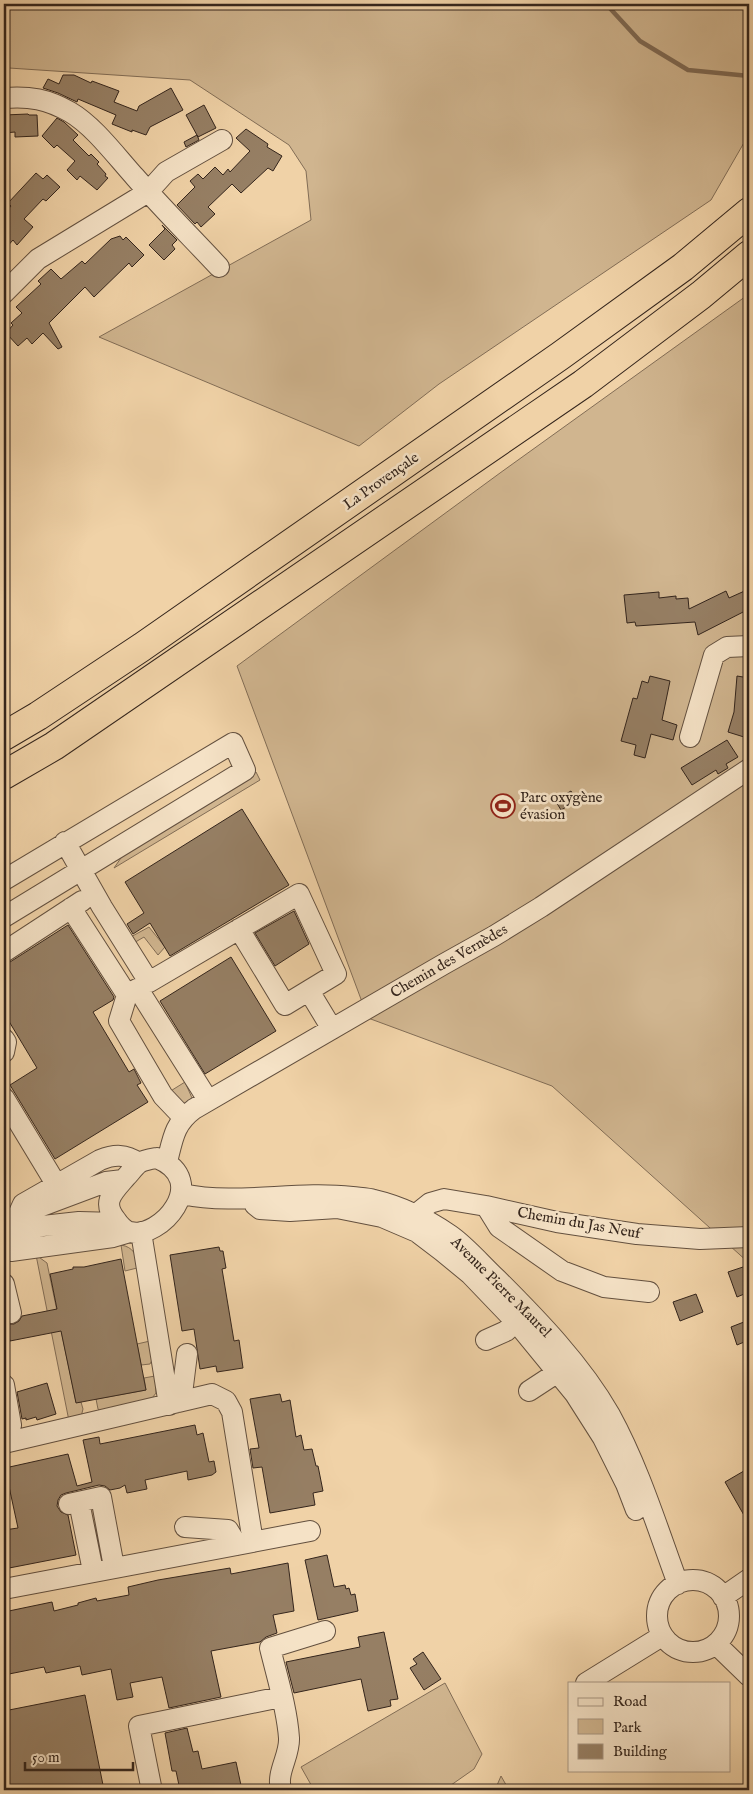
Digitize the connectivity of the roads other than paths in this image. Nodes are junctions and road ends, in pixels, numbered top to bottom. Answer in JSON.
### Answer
{"nodes":[{"id":1,"x":4,"y":98,"type":"edge"},
{"id":2,"x":222,"y":140,"type":"dead end"},
{"id":3,"x":148,"y":192,"type":"junction"},
{"id":4,"x":749,"y":212,"type":"edge"},
{"id":5,"x":749,"y":256,"type":"edge"},
{"id":6,"x":220,"y":266,"type":"dead end"},
{"id":7,"x":4,"y":293,"type":"edge"},
{"id":8,"x":749,"y":646,"type":"edge"},
{"id":9,"x":4,"y":736,"type":"edge"},
{"id":10,"x":690,"y":737,"type":"dead end"},
{"id":11,"x":749,"y":769,"type":"edge"},
{"id":12,"x":4,"y":775,"type":"edge"},
{"id":13,"x":65,"y":842,"type":"junction"},
{"id":14,"x":81,"y":870,"type":"junction"},
{"id":15,"x":4,"y":880,"type":"edge"},
{"id":16,"x":94,"y":893,"type":"junction"},
{"id":17,"x":71,"y":908,"type":"junction"},
{"id":18,"x":4,"y":917,"type":"edge"},
{"id":19,"x":239,"y":929,"type":"junction"},
{"id":20,"x":4,"y":952,"type":"edge"},
{"id":21,"x":138,"y":989,"type":"junction"},
{"id":22,"x":309,"y":991,"type":"junction"},
{"id":23,"x":332,"y":1029,"type":"junction"},
{"id":24,"x":4,"y":1039,"type":"edge"},
{"id":25,"x":4,"y":1052,"type":"edge"},
{"id":26,"x":4,"y":1098,"type":"edge"},
{"id":27,"x":208,"y":1100,"type":"junction"},
{"id":28,"x":183,"y":1118,"type":"junction"},
{"id":29,"x":167,"y":1162,"type":"junction"},
{"id":30,"x":139,"y":1163,"type":"junction"},
{"id":31,"x":123,"y":1180,"type":"junction"},
{"id":32,"x":60,"y":1184,"type":"junction"},
{"id":33,"x":182,"y":1194,"type":"junction"},
{"id":34,"x":245,"y":1198,"type":"junction"},
{"id":35,"x":486,"y":1206,"type":"junction"},
{"id":36,"x":415,"y":1215,"type":"junction"},
{"id":37,"x":11,"y":1219,"type":"edge"},
{"id":38,"x":129,"y":1229,"type":"junction"},
{"id":39,"x":4,"y":1234,"type":"edge"},
{"id":40,"x":749,"y":1237,"type":"edge"},
{"id":41,"x":4,"y":1245,"type":"edge"},
{"id":42,"x":4,"y":1284,"type":"edge"},
{"id":43,"x":649,"y":1292,"type":"dead end"},
{"id":44,"x":11,"y":1313,"type":"dead end"},
{"id":45,"x":516,"y":1322,"type":"junction"},
{"id":46,"x":486,"y":1340,"type":"dead end"},
{"id":47,"x":188,"y":1354,"type":"dead end"},
{"id":48,"x":558,"y":1372,"type":"junction"},
{"id":49,"x":4,"y":1385,"type":"edge"},
{"id":50,"x":529,"y":1391,"type":"dead end"},
{"id":51,"x":173,"y":1404,"type":"junction"},
{"id":52,"x":4,"y":1432,"type":"edge"},
{"id":53,"x":4,"y":1443,"type":"edge"},
{"id":54,"x":185,"y":1527,"type":"dead end"},
{"id":55,"x":310,"y":1531,"type":"dead end"},
{"id":56,"x":245,"y":1544,"type":"junction"},
{"id":57,"x":669,"y":1559,"type":"junction"},
{"id":58,"x":114,"y":1567,"type":"junction"},
{"id":59,"x":93,"y":1571,"type":"junction"},
{"id":60,"x":749,"y":1579,"type":"edge"},
{"id":61,"x":678,"y":1584,"type":"junction"},
{"id":62,"x":4,"y":1589,"type":"edge"},
{"id":63,"x":723,"y":1597,"type":"junction"},
{"id":64,"x":324,"y":1632,"type":"dead end"},
{"id":65,"x":662,"y":1636,"type":"junction"},
{"id":66,"x":716,"y":1644,"type":"junction"},
{"id":67,"x":749,"y":1676,"type":"edge"},
{"id":68,"x":588,"y":1682,"type":"edge"},
{"id":69,"x":282,"y":1697,"type":"junction"},
{"id":70,"x":149,"y":1790,"type":"edge"},
{"id":71,"x":281,"y":1790,"type":"edge"}],
"edges":[{"from":1,"to":3,"type":"street"},
{"from":2,"to":3,"type":"street"},
{"from":3,"to":6,"type":"street"},
{"from":3,"to":7,"type":"street"},
{"from":4,"to":9,"type":"highway","name":"La Provençale"},
{"from":5,"to":12,"type":"highway"},
{"from":8,"to":10,"type":"street"},
{"from":11,"to":23,"type":"street","name":"Chemin des Vernèdes"},
{"from":13,"to":14,"type":"street"},
{"from":13,"to":14,"type":"street"},
{"from":13,"to":15,"type":"street"},
{"from":14,"to":16,"type":"street"},
{"from":14,"to":18,"type":"street"},
{"from":16,"to":17,"type":"street"},
{"from":16,"to":21,"type":"street"},
{"from":17,"to":20,"type":"street"},
{"from":17,"to":21,"type":"street"},
{"from":19,"to":21,"type":"street"},
{"from":19,"to":22,"type":"street"},
{"from":19,"to":22,"type":"street"},
{"from":21,"to":27,"type":"street"},
{"from":21,"to":28,"type":"street"},
{"from":22,"to":23,"type":"street"},
{"from":23,"to":27,"type":"street","name":"Chemin des Vernèdes"},
{"from":24,"to":25,"type":"street"},
{"from":26,"to":32,"type":"street"},
{"from":27,"to":28,"type":"street","name":"Chemin des Vernèdes"},
{"from":28,"to":29,"type":"street","name":"Chemin des Vernèdes"},
{"from":29,"to":30,"type":"street"},
{"from":29,"to":33,"type":"street"},
{"from":30,"to":31,"type":"street"},
{"from":30,"to":32,"type":"street"},
{"from":31,"to":37,"type":"street"},
{"from":31,"to":38,"type":"street"},
{"from":32,"to":37,"type":"street"},
{"from":33,"to":34,"type":"street","name":"Avenue Pierre Maurel"},
{"from":33,"to":38,"type":"street"},
{"from":34,"to":36,"type":"street","name":"Avenue Pierre Maurel"},
{"from":34,"to":45,"type":"street"},
{"from":35,"to":36,"type":"street","name":"Chemin du Jas Neuf"},
{"from":35,"to":40,"type":"street","name":"Chemin du Jas Neuf"},
{"from":35,"to":43,"type":"street"},
{"from":36,"to":57,"type":"street","name":"Avenue Pierre Maurel"},
{"from":38,"to":39,"type":"street"},
{"from":38,"to":41,"type":"street"},
{"from":38,"to":51,"type":"street"},
{"from":42,"to":44,"type":"street"},
{"from":45,"to":46,"type":"street"},
{"from":45,"to":48,"type":"street"},
{"from":47,"to":51,"type":"street"},
{"from":48,"to":50,"type":"street"},
{"from":48,"to":57,"type":"street"},
{"from":49,"to":52,"type":"street"},
{"from":51,"to":53,"type":"street"},
{"from":51,"to":56,"type":"street"},
{"from":54,"to":56,"type":"street"},
{"from":55,"to":56,"type":"street"},
{"from":56,"to":58,"type":"street"},
{"from":57,"to":61,"type":"street","name":"Avenue Pierre Maurel"},
{"from":58,"to":59,"type":"street"},
{"from":58,"to":59,"type":"street"},
{"from":59,"to":62,"type":"street"},
{"from":60,"to":63,"type":"street"},
{"from":61,"to":63,"type":"street"},
{"from":61,"to":65,"type":"street"},
{"from":63,"to":66,"type":"street"},
{"from":64,"to":69,"type":"street"},
{"from":65,"to":66,"type":"street"},
{"from":65,"to":68,"type":"street"},
{"from":66,"to":67,"type":"street"},
{"from":69,"to":70,"type":"street"},
{"from":69,"to":71,"type":"street"}]}
